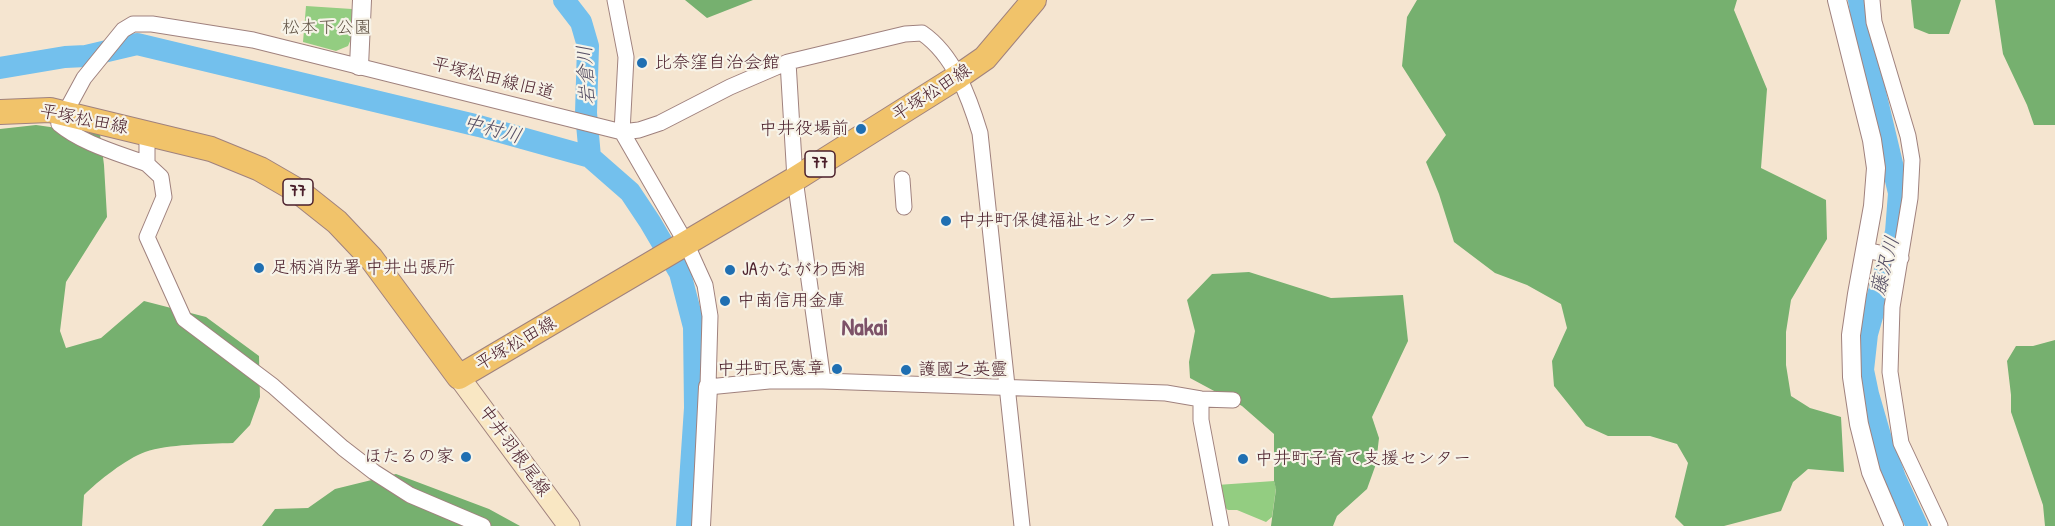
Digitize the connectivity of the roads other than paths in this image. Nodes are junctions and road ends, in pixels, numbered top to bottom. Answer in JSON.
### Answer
{"nodes":[{"id":1,"x":362,"y":0,"type":"edge"},
{"id":2,"x":615,"y":0,"type":"edge"},
{"id":3,"x":1034,"y":0,"type":"edge"},
{"id":4,"x":1838,"y":0,"type":"edge"},
{"id":5,"x":1872,"y":0,"type":"edge"},
{"id":6,"x":788,"y":62,"type":"junction"},
{"id":7,"x":359,"y":66,"type":"junction"},
{"id":8,"x":959,"y":76,"type":"junction"},
{"id":9,"x":0,"y":112,"type":"edge"},
{"id":10,"x":65,"y":114,"type":"junction"},
{"id":11,"x":147,"y":132,"type":"junction"},
{"id":12,"x":622,"y":132,"type":"junction"},
{"id":13,"x":147,"y":164,"type":"junction"},
{"id":14,"x":902,"y":178,"type":"dead end"},
{"id":15,"x":795,"y":179,"type":"junction"},
{"id":16,"x":904,"y":207,"type":"dead end"},
{"id":17,"x":682,"y":246,"type":"junction"},
{"id":18,"x":1866,"y":250,"type":"junction"},
{"id":19,"x":1901,"y":258,"type":"junction"},
{"id":20,"x":459,"y":377,"type":"junction"},
{"id":21,"x":823,"y":381,"type":"junction"},
{"id":22,"x":708,"y":387,"type":"junction"},
{"id":23,"x":1009,"y":389,"type":"junction"},
{"id":24,"x":1200,"y":399,"type":"junction"},
{"id":25,"x":1233,"y":400,"type":"dead end"},
{"id":26,"x":483,"y":526,"type":"edge"},
{"id":27,"x":569,"y":526,"type":"edge"},
{"id":28,"x":701,"y":526,"type":"edge"},
{"id":29,"x":1023,"y":526,"type":"edge"},
{"id":30,"x":1221,"y":526,"type":"edge"},
{"id":31,"x":1894,"y":526,"type":"edge"},
{"id":32,"x":1940,"y":526,"type":"edge"}],
"edges":[{"from":1,"to":7,"type":"street"},
{"from":2,"to":12,"type":"street"},
{"from":3,"to":8,"type":"main road","name":"平塚松田線","number":"77"},
{"from":4,"to":18,"type":"street"},
{"from":5,"to":19,"type":"street"},
{"from":6,"to":8,"type":"street","name":"平塚松田線旧道"},
{"from":6,"to":12,"type":"street","name":"平塚松田線旧道"},
{"from":6,"to":15,"type":"street"},
{"from":7,"to":10,"type":"street","name":"平塚松田線旧道"},
{"from":7,"to":12,"type":"street","name":"平塚松田線旧道"},
{"from":8,"to":15,"type":"main road","name":"平塚松田線","number":"77"},
{"from":8,"to":23,"type":"street"},
{"from":9,"to":10,"type":"main road","name":"平塚松田線","number":"77"},
{"from":10,"to":11,"type":"main road","name":"平塚松田線","number":"77"},
{"from":10,"to":13,"type":"street"},
{"from":11,"to":13,"type":"street"},
{"from":11,"to":20,"type":"main road","name":"平塚松田線","number":"77"},
{"from":12,"to":17,"type":"street"},
{"from":13,"to":26,"type":"street"},
{"from":14,"to":16,"type":"street"},
{"from":15,"to":17,"type":"main road","name":"平塚松田線","number":"77"},
{"from":15,"to":21,"type":"street"},
{"from":17,"to":20,"type":"main road","name":"平塚松田線","number":"77"},
{"from":17,"to":22,"type":"street"},
{"from":18,"to":19,"type":"street"},
{"from":18,"to":31,"type":"street"},
{"from":19,"to":32,"type":"street"},
{"from":20,"to":27,"type":"main road","name":"中井羽根尾線"},
{"from":21,"to":22,"type":"street"},
{"from":21,"to":23,"type":"street"},
{"from":22,"to":28,"type":"street"},
{"from":23,"to":24,"type":"street"},
{"from":23,"to":29,"type":"street"},
{"from":24,"to":25,"type":"street"},
{"from":24,"to":30,"type":"street"}]}
